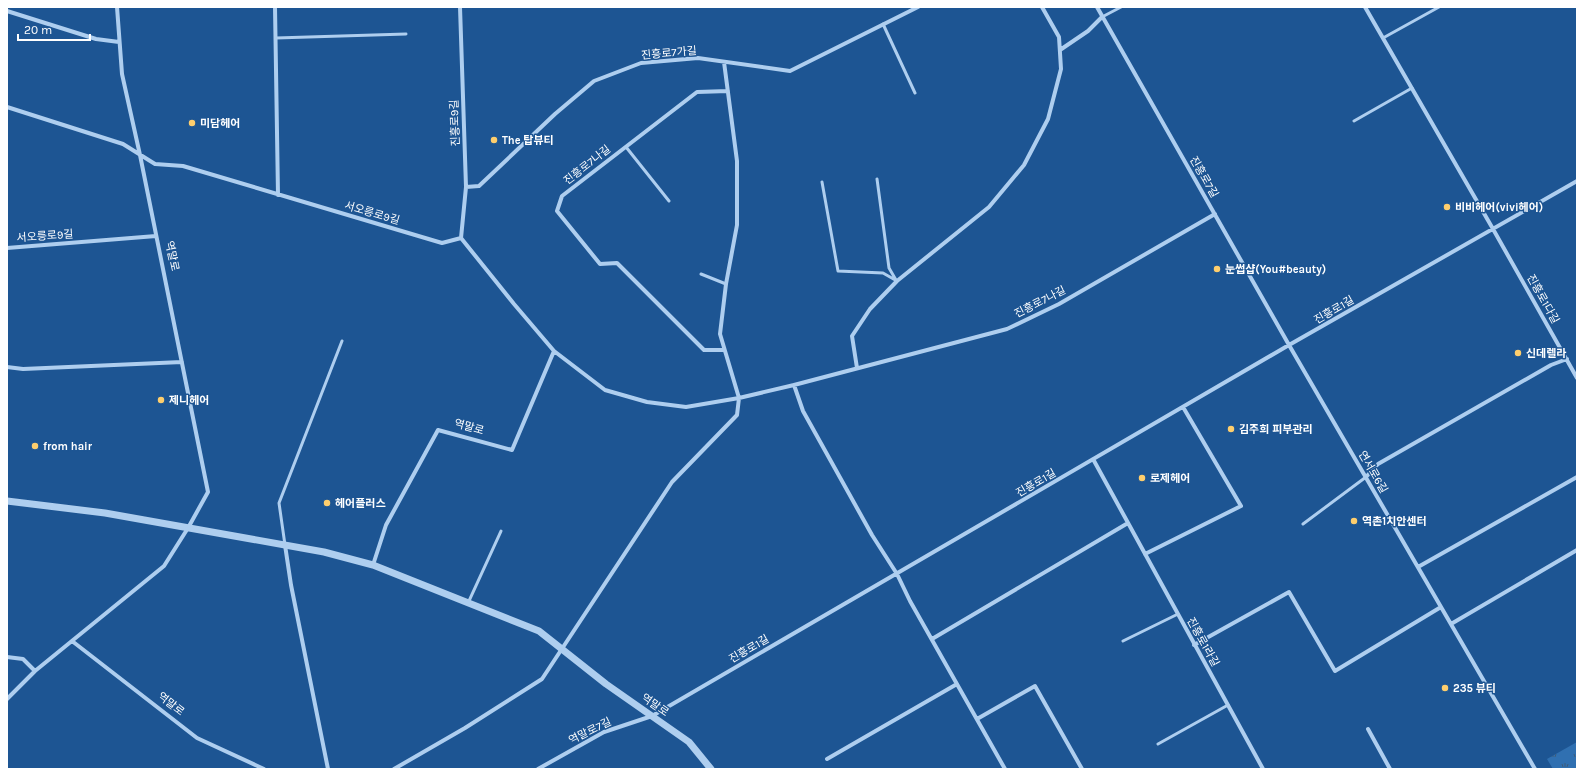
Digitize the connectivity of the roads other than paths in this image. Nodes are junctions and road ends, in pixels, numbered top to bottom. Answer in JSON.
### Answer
{"nodes":[{"id":1,"x":117,"y":7,"type":"edge"},
{"id":2,"x":275,"y":7,"type":"edge"},
{"id":3,"x":460,"y":7,"type":"edge"},
{"id":4,"x":918,"y":7,"type":"edge"},
{"id":5,"x":1042,"y":7,"type":"edge"},
{"id":6,"x":1097,"y":7,"type":"edge"},
{"id":7,"x":1121,"y":7,"type":"edge"},
{"id":8,"x":1365,"y":7,"type":"edge"},
{"id":9,"x":1439,"y":7,"type":"edge"},
{"id":10,"x":7,"y":11,"type":"edge"},
{"id":11,"x":1102,"y":17,"type":"junction"},
{"id":12,"x":883,"y":24,"type":"junction"},
{"id":13,"x":406,"y":34,"type":"dead end"},
{"id":14,"x":276,"y":38,"type":"junction"},
{"id":15,"x":1383,"y":38,"type":"junction"},
{"id":16,"x":119,"y":42,"type":"junction"},
{"id":17,"x":1060,"y":50,"type":"junction"},
{"id":18,"x":724,"y":62,"type":"junction"},
{"id":19,"x":1412,"y":88,"type":"junction"},
{"id":20,"x":728,"y":91,"type":"junction"},
{"id":21,"x":915,"y":93,"type":"dead end"},
{"id":22,"x":7,"y":107,"type":"edge"},
{"id":23,"x":1354,"y":121,"type":"dead end"},
{"id":24,"x":626,"y":147,"type":"junction"},
{"id":25,"x":140,"y":155,"type":"junction"},
{"id":26,"x":877,"y":179,"type":"dead end"},
{"id":27,"x":1577,"y":181,"type":"edge"},
{"id":28,"x":822,"y":182,"type":"dead end"},
{"id":29,"x":466,"y":187,"type":"junction"},
{"id":30,"x":278,"y":195,"type":"junction"},
{"id":31,"x":669,"y":201,"type":"dead end"},
{"id":32,"x":1215,"y":214,"type":"junction"},
{"id":33,"x":1493,"y":228,"type":"junction"},
{"id":34,"x":156,"y":236,"type":"junction"},
{"id":35,"x":461,"y":238,"type":"junction"},
{"id":36,"x":7,"y":248,"type":"edge"},
{"id":37,"x":701,"y":274,"type":"dead end"},
{"id":38,"x":897,"y":281,"type":"junction"},
{"id":39,"x":726,"y":284,"type":"junction"},
{"id":40,"x":342,"y":341,"type":"dead end"},
{"id":41,"x":1289,"y":345,"type":"junction"},
{"id":42,"x":724,"y":350,"type":"junction"},
{"id":43,"x":554,"y":351,"type":"junction"},
{"id":44,"x":1567,"y":359,"type":"junction"},
{"id":45,"x":182,"y":362,"type":"junction"},
{"id":46,"x":7,"y":367,"type":"edge"},
{"id":47,"x":857,"y":368,"type":"junction"},
{"id":48,"x":1577,"y":378,"type":"edge"},
{"id":49,"x":794,"y":385,"type":"junction"},
{"id":50,"x":739,"y":398,"type":"junction"},
{"id":51,"x":1183,"y":407,"type":"junction"},
{"id":52,"x":1093,"y":460,"type":"junction"},
{"id":53,"x":1366,"y":477,"type":"junction"},
{"id":54,"x":1577,"y":477,"type":"edge"},
{"id":55,"x":7,"y":501,"type":"edge"},
{"id":56,"x":1128,"y":523,"type":"junction"},
{"id":57,"x":1303,"y":524,"type":"dead end"},
{"id":58,"x":188,"y":528,"type":"junction"},
{"id":59,"x":501,"y":531,"type":"dead end"},
{"id":60,"x":285,"y":545,"type":"junction"},
{"id":61,"x":1577,"y":550,"type":"edge"},
{"id":62,"x":1145,"y":554,"type":"junction"},
{"id":63,"x":373,"y":565,"type":"junction"},
{"id":64,"x":1418,"y":567,"type":"junction"},
{"id":65,"x":897,"y":574,"type":"junction"},
{"id":66,"x":468,"y":603,"type":"junction"},
{"id":67,"x":1441,"y":607,"type":"junction"},
{"id":68,"x":1178,"y":614,"type":"junction"},
{"id":69,"x":1451,"y":624,"type":"junction"},
{"id":70,"x":932,"y":639,"type":"junction"},
{"id":71,"x":72,"y":641,"type":"junction"},
{"id":72,"x":1123,"y":642,"type":"dead end"},
{"id":73,"x":1194,"y":645,"type":"junction"},
{"id":74,"x":561,"y":648,"type":"junction"},
{"id":75,"x":7,"y":657,"type":"edge"},
{"id":76,"x":35,"y":671,"type":"junction"},
{"id":77,"x":957,"y":684,"type":"junction"},
{"id":78,"x":7,"y":699,"type":"edge"},
{"id":79,"x":1228,"y":706,"type":"junction"},
{"id":80,"x":652,"y":716,"type":"junction"},
{"id":81,"x":977,"y":719,"type":"junction"},
{"id":82,"x":1368,"y":729,"type":"dead end"},
{"id":83,"x":1158,"y":744,"type":"dead end"},
{"id":84,"x":826,"y":759,"type":"dead end"},
{"id":85,"x":264,"y":769,"type":"edge"},
{"id":86,"x":328,"y":769,"type":"edge"},
{"id":87,"x":394,"y":769,"type":"edge"},
{"id":88,"x":538,"y":769,"type":"edge"},
{"id":89,"x":712,"y":769,"type":"edge"},
{"id":90,"x":1005,"y":769,"type":"edge"},
{"id":91,"x":1082,"y":769,"type":"edge"},
{"id":92,"x":1263,"y":769,"type":"edge"},
{"id":93,"x":1390,"y":769,"type":"edge"},
{"id":94,"x":1535,"y":769,"type":"edge"}],
"edges":[{"from":1,"to":16,"type":"street"},
{"from":2,"to":14,"type":"street"},
{"from":3,"to":29,"type":"street","name":"진흥로9길"},
{"from":4,"to":12,"type":"street","name":"진흥로7가길"},
{"from":5,"to":17,"type":"street"},
{"from":6,"to":11,"type":"street","name":"진흥로7길"},
{"from":7,"to":11,"type":"lane"},
{"from":8,"to":15,"type":"street"},
{"from":9,"to":15,"type":"lane"},
{"from":10,"to":16,"type":"street"},
{"from":11,"to":17,"type":"street"},
{"from":11,"to":32,"type":"street","name":"진흥로7길"},
{"from":12,"to":18,"type":"street","name":"진흥로7가길"},
{"from":12,"to":21,"type":"lane"},
{"from":13,"to":14,"type":"lane"},
{"from":14,"to":30,"type":"street"},
{"from":15,"to":19,"type":"street"},
{"from":16,"to":25,"type":"street"},
{"from":17,"to":38,"type":"street"},
{"from":18,"to":20,"type":"street"},
{"from":18,"to":29,"type":"street","name":"진흥로7가길"},
{"from":19,"to":23,"type":"lane"},
{"from":19,"to":33,"type":"street"},
{"from":20,"to":24,"type":"street","name":"진흥로7나길"},
{"from":20,"to":39,"type":"street"},
{"from":22,"to":25,"type":"street","name":"서오릉로9길"},
{"from":24,"to":31,"type":"lane"},
{"from":24,"to":42,"type":"street","name":"진흥로7나길"},
{"from":25,"to":30,"type":"street","name":"서오릉로9길"},
{"from":25,"to":34,"type":"street","name":"역말로"},
{"from":26,"to":38,"type":"lane"},
{"from":27,"to":33,"type":"street","name":"진흥로1길"},
{"from":28,"to":38,"type":"lane"},
{"from":29,"to":35,"type":"street","name":"진흥로9길"},
{"from":30,"to":35,"type":"street","name":"서오릉로9길"},
{"from":32,"to":41,"type":"street","name":"진흥로7길"},
{"from":32,"to":47,"type":"street","name":"진흥로7나길"},
{"from":33,"to":41,"type":"street","name":"진흥로1길"},
{"from":33,"to":44,"type":"street","name":"진흥로1다길"},
{"from":34,"to":36,"type":"street","name":"서오릉로9길"},
{"from":34,"to":45,"type":"street","name":"역말로"},
{"from":35,"to":43,"type":"street","name":"진흥로7나길"},
{"from":37,"to":39,"type":"lane"},
{"from":38,"to":47,"type":"street"},
{"from":39,"to":42,"type":"street"},
{"from":40,"to":60,"type":"lane"},
{"from":41,"to":51,"type":"street","name":"진흥로1길"},
{"from":41,"to":53,"type":"street","name":"연서로6길"},
{"from":42,"to":50,"type":"street"},
{"from":43,"to":50,"type":"street","name":"진흥로7나길"},
{"from":43,"to":63,"type":"street","name":"역말로"},
{"from":44,"to":48,"type":"street","name":"진흥로1다길"},
{"from":44,"to":53,"type":"street"},
{"from":45,"to":46,"type":"street"},
{"from":45,"to":58,"type":"street","name":"역말로"},
{"from":47,"to":49,"type":"street","name":"진흥로7나길"},
{"from":49,"to":50,"type":"street","name":"진흥로7나길"},
{"from":49,"to":65,"type":"street"},
{"from":50,"to":74,"type":"street"},
{"from":51,"to":52,"type":"street","name":"진흥로1길"},
{"from":51,"to":62,"type":"street"},
{"from":52,"to":56,"type":"street","name":"진흥로1라길"},
{"from":52,"to":65,"type":"street","name":"진흥로1길"},
{"from":53,"to":57,"type":"lane"},
{"from":53,"to":64,"type":"street","name":"연서로6길"},
{"from":54,"to":64,"type":"street"},
{"from":55,"to":58,"type":"street","name":"역말로"},
{"from":56,"to":62,"type":"street","name":"진흥로1라길"},
{"from":56,"to":70,"type":"street"},
{"from":58,"to":60,"type":"street","name":"역말로"},
{"from":58,"to":71,"type":"street","name":"역말로"},
{"from":59,"to":66,"type":"lane"},
{"from":60,"to":63,"type":"street","name":"역말로"},
{"from":60,"to":86,"type":"street"},
{"from":61,"to":69,"type":"street"},
{"from":62,"to":68,"type":"street","name":"진흥로1라길"},
{"from":63,"to":66,"type":"street","name":"역말로"},
{"from":64,"to":67,"type":"street","name":"연서로6길"},
{"from":65,"to":70,"type":"street"},
{"from":65,"to":80,"type":"street","name":"진흥로1길"},
{"from":66,"to":74,"type":"street","name":"역말로"},
{"from":67,"to":69,"type":"street","name":"연서로6길"},
{"from":67,"to":73,"type":"street"},
{"from":68,"to":72,"type":"lane"},
{"from":68,"to":73,"type":"street","name":"진흥로1라길"},
{"from":69,"to":94,"type":"street","name":"연서로6길"},
{"from":70,"to":77,"type":"street"},
{"from":71,"to":76,"type":"street","name":"역말로"},
{"from":71,"to":85,"type":"street","name":"역말로"},
{"from":73,"to":79,"type":"street","name":"진흥로1라길"},
{"from":74,"to":80,"type":"street","name":"역말로"},
{"from":74,"to":87,"type":"street"},
{"from":75,"to":76,"type":"street"},
{"from":76,"to":78,"type":"street","name":"역말로"},
{"from":77,"to":81,"type":"street"},
{"from":77,"to":84,"type":"street"},
{"from":79,"to":83,"type":"lane"},
{"from":79,"to":92,"type":"street","name":"진흥로1라길"},
{"from":80,"to":88,"type":"street","name":"역말로7길"},
{"from":80,"to":89,"type":"street","name":"역말로"},
{"from":81,"to":90,"type":"street"},
{"from":81,"to":91,"type":"street"},
{"from":82,"to":93,"type":"street"}]}
